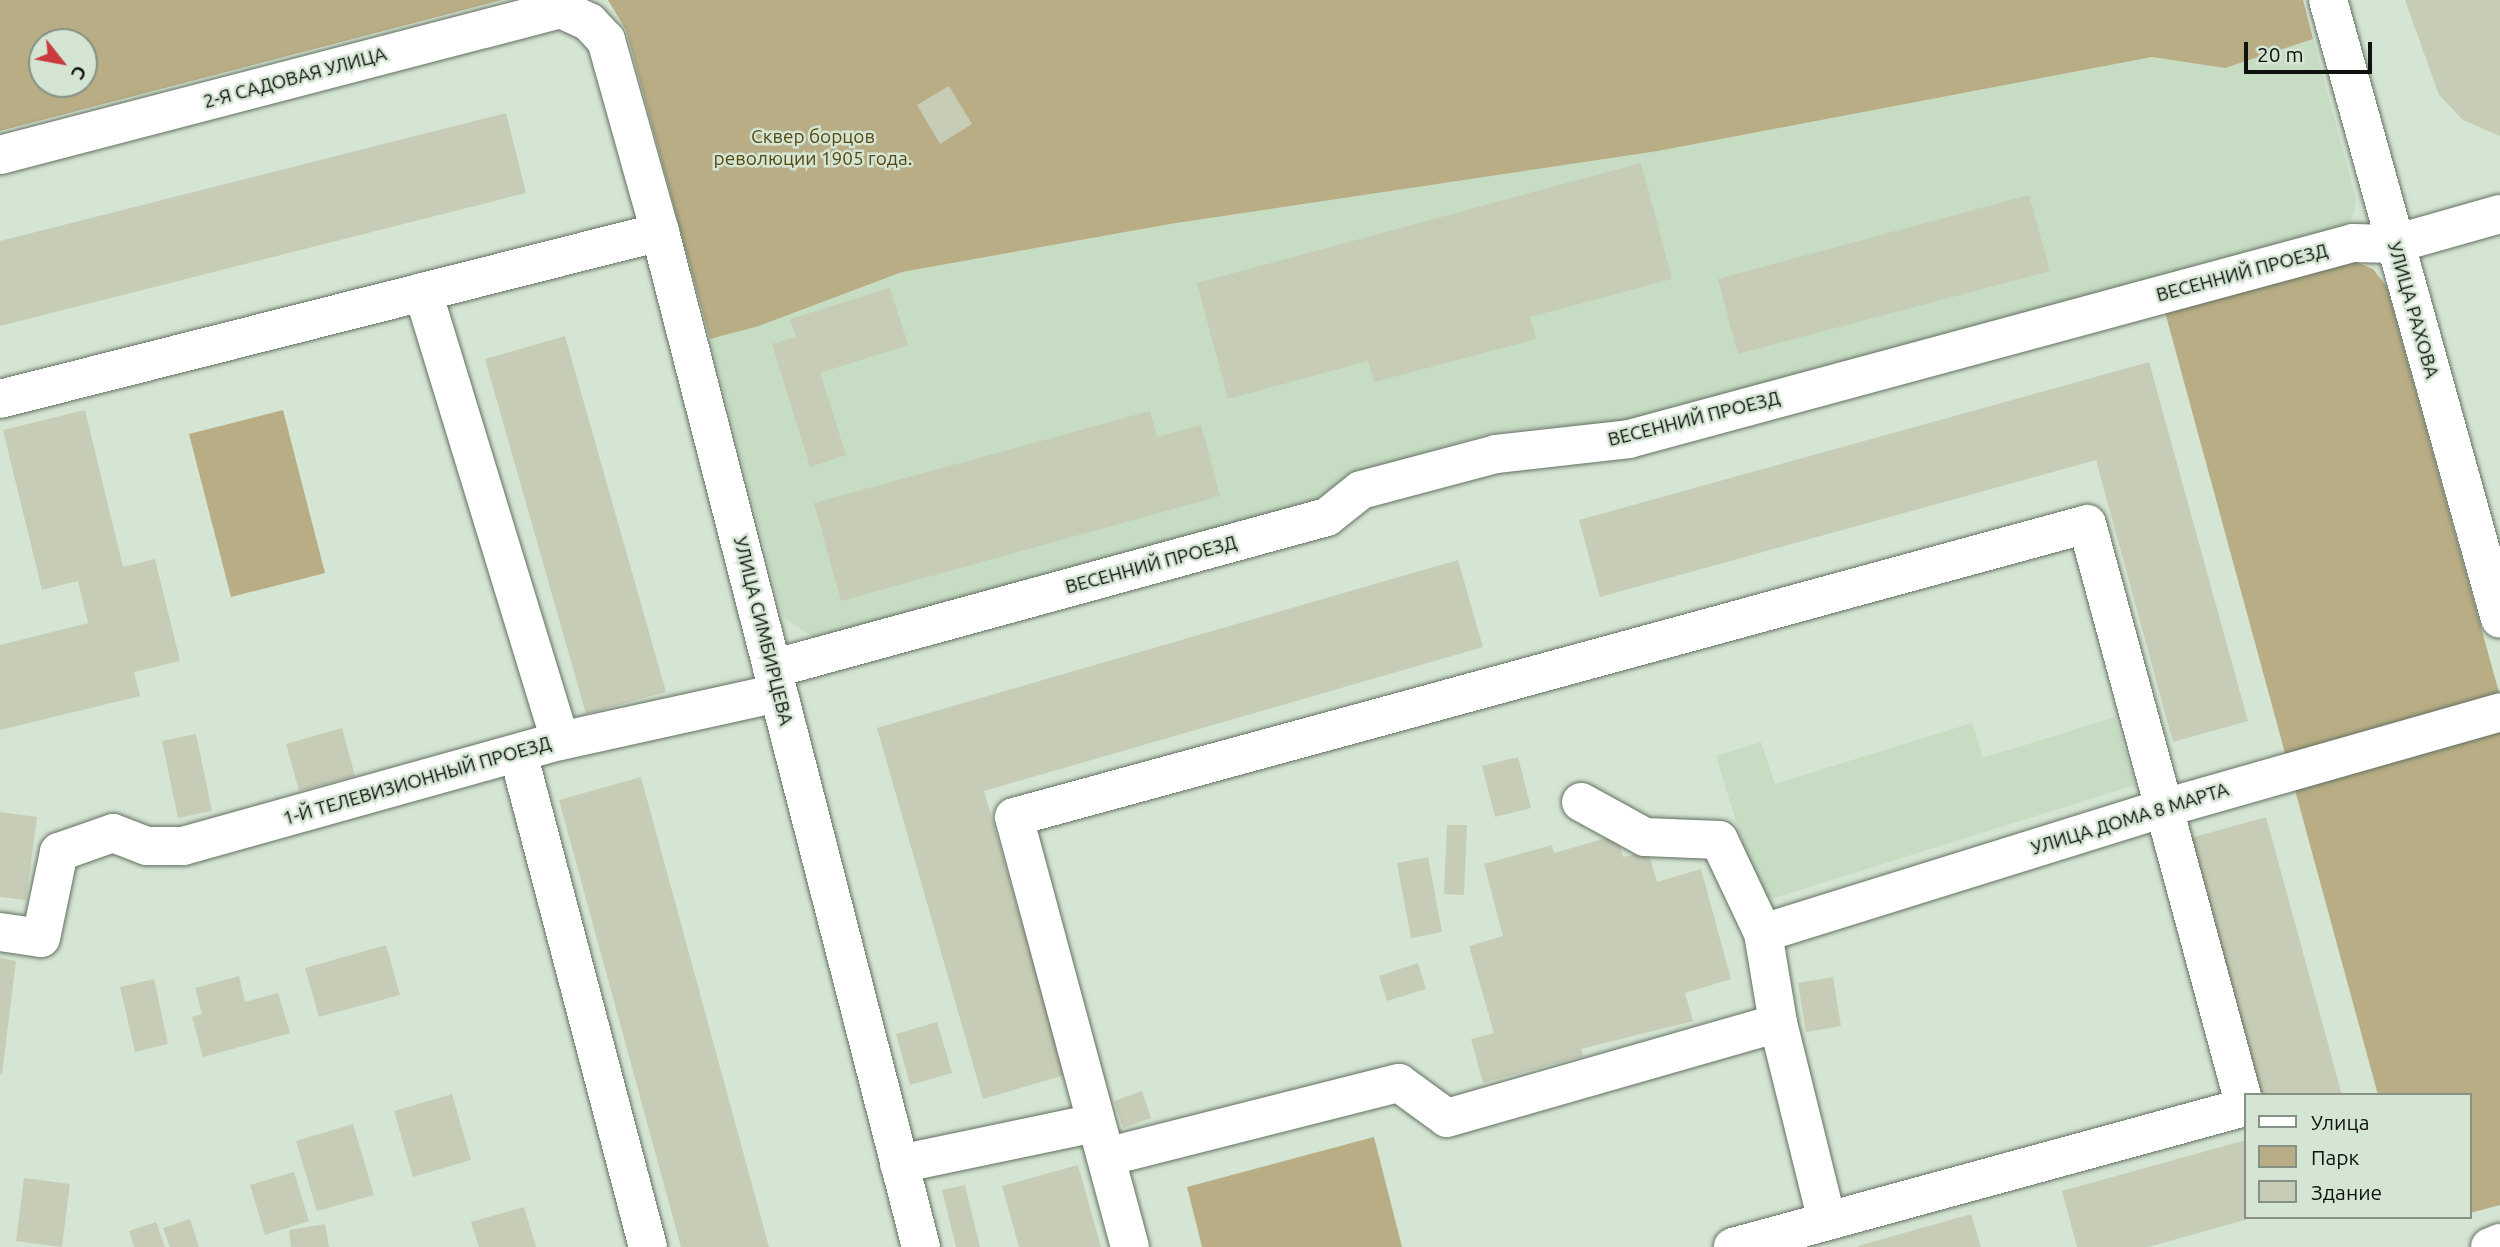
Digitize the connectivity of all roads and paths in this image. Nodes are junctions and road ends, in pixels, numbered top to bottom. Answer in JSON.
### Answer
{"nodes":[{"id":1,"x":2328,"y":0,"type":"edge"},
{"id":2,"x":589,"y":22,"type":"joint"},
{"id":3,"x":0,"y":155,"type":"edge"},
{"id":4,"x":2500,"y":214,"type":"edge"},
{"id":5,"x":660,"y":232,"type":"junction"},
{"id":6,"x":2394,"y":244,"type":"junction"},
{"id":7,"x":423,"y":292,"type":"junction"},
{"id":8,"x":0,"y":399,"type":"edge"},
{"id":9,"x":2500,"y":619,"type":"edge"},
{"id":10,"x":775,"y":681,"type":"junction"},
{"id":11,"x":2500,"y":712,"type":"edge"},
{"id":12,"x":560,"y":741,"type":"junction"},
{"id":13,"x":517,"y":753,"type":"junction"},
{"id":14,"x":1581,"y":802,"type":"dead end"},
{"id":15,"x":2164,"y":808,"type":"junction"},
{"id":16,"x":0,"y":932,"type":"edge"},
{"id":17,"x":1763,"y":933,"type":"junction"},
{"id":18,"x":1778,"y":1023,"type":"junction"},
{"id":19,"x":2244,"y":1103,"type":"edge"},
{"id":20,"x":2244,"y":1107,"type":"edge"},
{"id":21,"x":1101,"y":1140,"type":"junction"},
{"id":22,"x":899,"y":1164,"type":"junction"},
{"id":23,"x":1827,"y":1221,"type":"junction"},
{"id":24,"x":2500,"y":1243,"type":"edge"},
{"id":25,"x":648,"y":1247,"type":"edge"},
{"id":26,"x":921,"y":1247,"type":"edge"},
{"id":27,"x":1130,"y":1247,"type":"edge"},
{"id":28,"x":1733,"y":1247,"type":"edge"},
{"id":29,"x":2490,"y":1247,"type":"edge"}],
"edges":[{"from":1,"to":6,"type":"street","name":"УЛИЦА РАХОВА"},
{"from":2,"to":3,"type":"street","name":"2-Я САДОВАЯ УЛИЦА"},
{"from":2,"to":5,"type":"street","name":"УЛИЦА СИМБИРЦЕВА"},
{"from":4,"to":6,"type":"street","name":"ВЕСЕННИЙ ПРОЕЗД"},
{"from":5,"to":7,"type":"street"},
{"from":5,"to":10,"type":"street","name":"УЛИЦА СИМБИРЦЕВА"},
{"from":6,"to":9,"type":"street","name":"УЛИЦА РАХОВА"},
{"from":6,"to":10,"type":"street","name":"ВЕСЕННИЙ ПРОЕЗД"},
{"from":7,"to":8,"type":"street"},
{"from":7,"to":12,"type":"street"},
{"from":10,"to":12,"type":"street","name":"1-Й ТЕЛЕВИЗИОННЫЙ ПРОЕЗД"},
{"from":10,"to":22,"type":"street","name":"УЛИЦА СИМБИРЦЕВА"},
{"from":11,"to":15,"type":"street","name":"УЛИЦА ДОМА 8 МАРТА"},
{"from":12,"to":13,"type":"street","name":"1-Й ТЕЛЕВИЗИОННЫЙ ПРОЕЗД"},
{"from":13,"to":16,"type":"street","name":"1-Й ТЕЛЕВИЗИОННЫЙ ПРОЕЗД"},
{"from":13,"to":25,"type":"street"},
{"from":14,"to":17,"type":"street"},
{"from":15,"to":17,"type":"street","name":"УЛИЦА ДОМА 8 МАРТА"},
{"from":15,"to":19,"type":"street"},
{"from":15,"to":21,"type":"street"},
{"from":17,"to":18,"type":"street"},
{"from":18,"to":21,"type":"street"},
{"from":18,"to":23,"type":"street"},
{"from":20,"to":23,"type":"street"},
{"from":21,"to":22,"type":"street"},
{"from":21,"to":27,"type":"street"},
{"from":22,"to":26,"type":"street","name":"УЛИЦА СИМБИРЦЕВА"},
{"from":23,"to":28,"type":"street"},
{"from":24,"to":29,"type":"street"}]}
